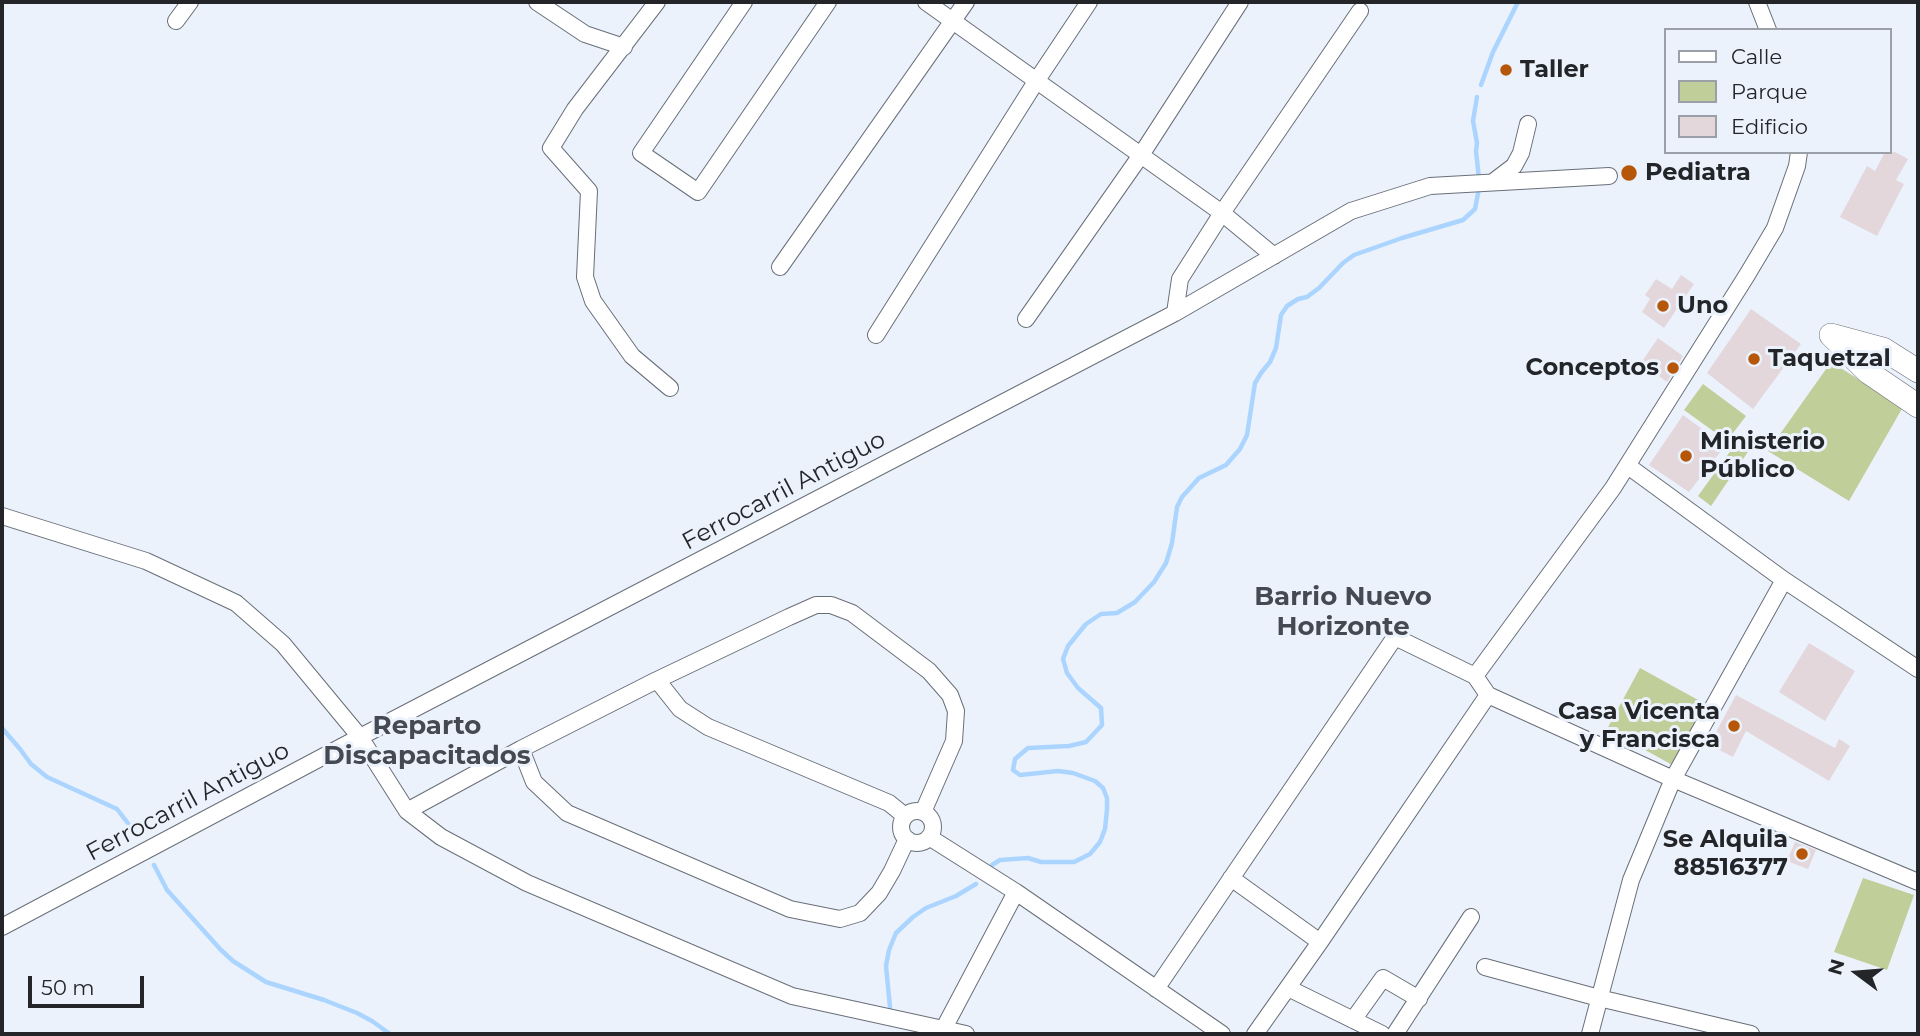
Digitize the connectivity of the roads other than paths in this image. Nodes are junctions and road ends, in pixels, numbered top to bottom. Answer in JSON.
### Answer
{"nodes":[{"id":1,"x":190,"y":2,"type":"edge"},
{"id":2,"x":537,"y":2,"type":"edge"},
{"id":3,"x":657,"y":2,"type":"edge"},
{"id":4,"x":744,"y":2,"type":"edge"},
{"id":5,"x":828,"y":2,"type":"edge"},
{"id":6,"x":926,"y":2,"type":"edge"},
{"id":7,"x":966,"y":2,"type":"edge"},
{"id":8,"x":1089,"y":2,"type":"edge"},
{"id":9,"x":1240,"y":2,"type":"edge"},
{"id":10,"x":1758,"y":2,"type":"edge"},
{"id":11,"x":1360,"y":12,"type":"dead end"},
{"id":12,"x":953,"y":20,"type":"junction"},
{"id":13,"x":176,"y":21,"type":"dead end"},
{"id":14,"x":1768,"y":28,"type":"edge"},
{"id":15,"x":624,"y":47,"type":"junction"},
{"id":16,"x":1037,"y":80,"type":"junction"},
{"id":17,"x":1528,"y":124,"type":"dead end"},
{"id":18,"x":1799,"y":154,"type":"edge"},
{"id":19,"x":1141,"y":155,"type":"junction"},
{"id":20,"x":1609,"y":176,"type":"dead end"},
{"id":21,"x":1493,"y":182,"type":"junction"},
{"id":22,"x":1222,"y":213,"type":"junction"},
{"id":23,"x":1274,"y":256,"type":"junction"},
{"id":24,"x":780,"y":267,"type":"dead end"},
{"id":25,"x":1175,"y":313,"type":"junction"},
{"id":26,"x":1026,"y":319,"type":"dead end"},
{"id":27,"x":876,"y":335,"type":"dead end"},
{"id":28,"x":1918,"y":371,"type":"edge"},
{"id":29,"x":670,"y":388,"type":"dead end"},
{"id":30,"x":1918,"y":406,"type":"edge"},
{"id":31,"x":1628,"y":466,"type":"junction"},
{"id":32,"x":2,"y":516,"type":"edge"},
{"id":33,"x":1784,"y":580,"type":"junction"},
{"id":34,"x":1918,"y":669,"type":"edge"},
{"id":35,"x":1475,"y":676,"type":"junction"},
{"id":36,"x":657,"y":680,"type":"junction"},
{"id":37,"x":1488,"y":695,"type":"junction"},
{"id":38,"x":360,"y":737,"type":"junction"},
{"id":39,"x":521,"y":749,"type":"junction"},
{"id":40,"x":1673,"y":779,"type":"junction"},
{"id":41,"x":407,"y":811,"type":"junction"},
{"id":42,"x":923,"y":812,"type":"junction"},
{"id":43,"x":905,"y":816,"type":"junction"},
{"id":44,"x":929,"y":837,"type":"junction"},
{"id":45,"x":907,"y":839,"type":"junction"},
{"id":46,"x":1231,"y":878,"type":"junction"},
{"id":47,"x":1918,"y":882,"type":"edge"},
{"id":48,"x":1016,"y":892,"type":"junction"},
{"id":49,"x":1471,"y":917,"type":"dead end"},
{"id":50,"x":2,"y":928,"type":"edge"},
{"id":51,"x":1321,"y":942,"type":"junction"},
{"id":52,"x":1485,"y":967,"type":"dead end"},
{"id":53,"x":1288,"y":988,"type":"junction"},
{"id":54,"x":1156,"y":989,"type":"junction"},
{"id":55,"x":1599,"y":998,"type":"junction"},
{"id":56,"x":1419,"y":999,"type":"junction"},
{"id":57,"x":1353,"y":1020,"type":"junction"},
{"id":58,"x":943,"y":1030,"type":"junction"},
{"id":59,"x":965,"y":1034,"type":"edge"},
{"id":60,"x":1222,"y":1034,"type":"edge"},
{"id":61,"x":1255,"y":1034,"type":"edge"},
{"id":62,"x":1382,"y":1034,"type":"edge"},
{"id":63,"x":1395,"y":1034,"type":"edge"},
{"id":64,"x":1590,"y":1034,"type":"edge"},
{"id":65,"x":1751,"y":1034,"type":"edge"}],
"edges":[{"from":1,"to":13,"type":"street"},
{"from":2,"to":15,"type":"street"},
{"from":3,"to":15,"type":"street"},
{"from":4,"to":5,"type":"street"},
{"from":6,"to":12,"type":"street"},
{"from":7,"to":12,"type":"street"},
{"from":8,"to":16,"type":"street"},
{"from":9,"to":19,"type":"street"},
{"from":10,"to":14,"type":"street"},
{"from":11,"to":22,"type":"street"},
{"from":12,"to":16,"type":"street"},
{"from":12,"to":24,"type":"street"},
{"from":15,"to":29,"type":"street"},
{"from":16,"to":19,"type":"street"},
{"from":16,"to":27,"type":"street"},
{"from":17,"to":21,"type":"street"},
{"from":18,"to":31,"type":"street"},
{"from":19,"to":22,"type":"street"},
{"from":19,"to":26,"type":"street"},
{"from":20,"to":21,"type":"street","name":"Ferrocarril Antiguo"},
{"from":21,"to":23,"type":"street","name":"Ferrocarril Antiguo"},
{"from":22,"to":23,"type":"street"},
{"from":22,"to":25,"type":"street"},
{"from":23,"to":25,"type":"street","name":"Ferrocarril Antiguo"},
{"from":25,"to":38,"type":"street","name":"Ferrocarril Antiguo"},
{"from":28,"to":30,"type":"street"},
{"from":31,"to":33,"type":"street"},
{"from":31,"to":35,"type":"street"},
{"from":32,"to":38,"type":"street"},
{"from":33,"to":34,"type":"street"},
{"from":33,"to":40,"type":"street"},
{"from":35,"to":37,"type":"street"},
{"from":35,"to":46,"type":"street"},
{"from":36,"to":39,"type":"street"},
{"from":36,"to":42,"type":"street"},
{"from":36,"to":43,"type":"street"},
{"from":37,"to":40,"type":"street"},
{"from":37,"to":51,"type":"street"},
{"from":38,"to":41,"type":"street"},
{"from":38,"to":50,"type":"street","name":"Ferrocarril Antiguo"},
{"from":39,"to":41,"type":"street"},
{"from":39,"to":45,"type":"street"},
{"from":40,"to":47,"type":"street"},
{"from":40,"to":55,"type":"street"},
{"from":41,"to":58,"type":"street"},
{"from":42,"to":43,"type":"street"},
{"from":42,"to":44,"type":"street"},
{"from":43,"to":45,"type":"street"},
{"from":44,"to":45,"type":"street"},
{"from":44,"to":48,"type":"street"},
{"from":46,"to":51,"type":"street"},
{"from":46,"to":54,"type":"street"},
{"from":48,"to":54,"type":"street"},
{"from":48,"to":58,"type":"street"},
{"from":49,"to":56,"type":"street"},
{"from":51,"to":53,"type":"street"},
{"from":52,"to":55,"type":"street"},
{"from":53,"to":57,"type":"street"},
{"from":53,"to":61,"type":"street"},
{"from":54,"to":60,"type":"street"},
{"from":55,"to":64,"type":"street"},
{"from":55,"to":65,"type":"street"},
{"from":56,"to":57,"type":"street"},
{"from":56,"to":63,"type":"street"},
{"from":57,"to":62,"type":"street"},
{"from":58,"to":59,"type":"street"}]}
